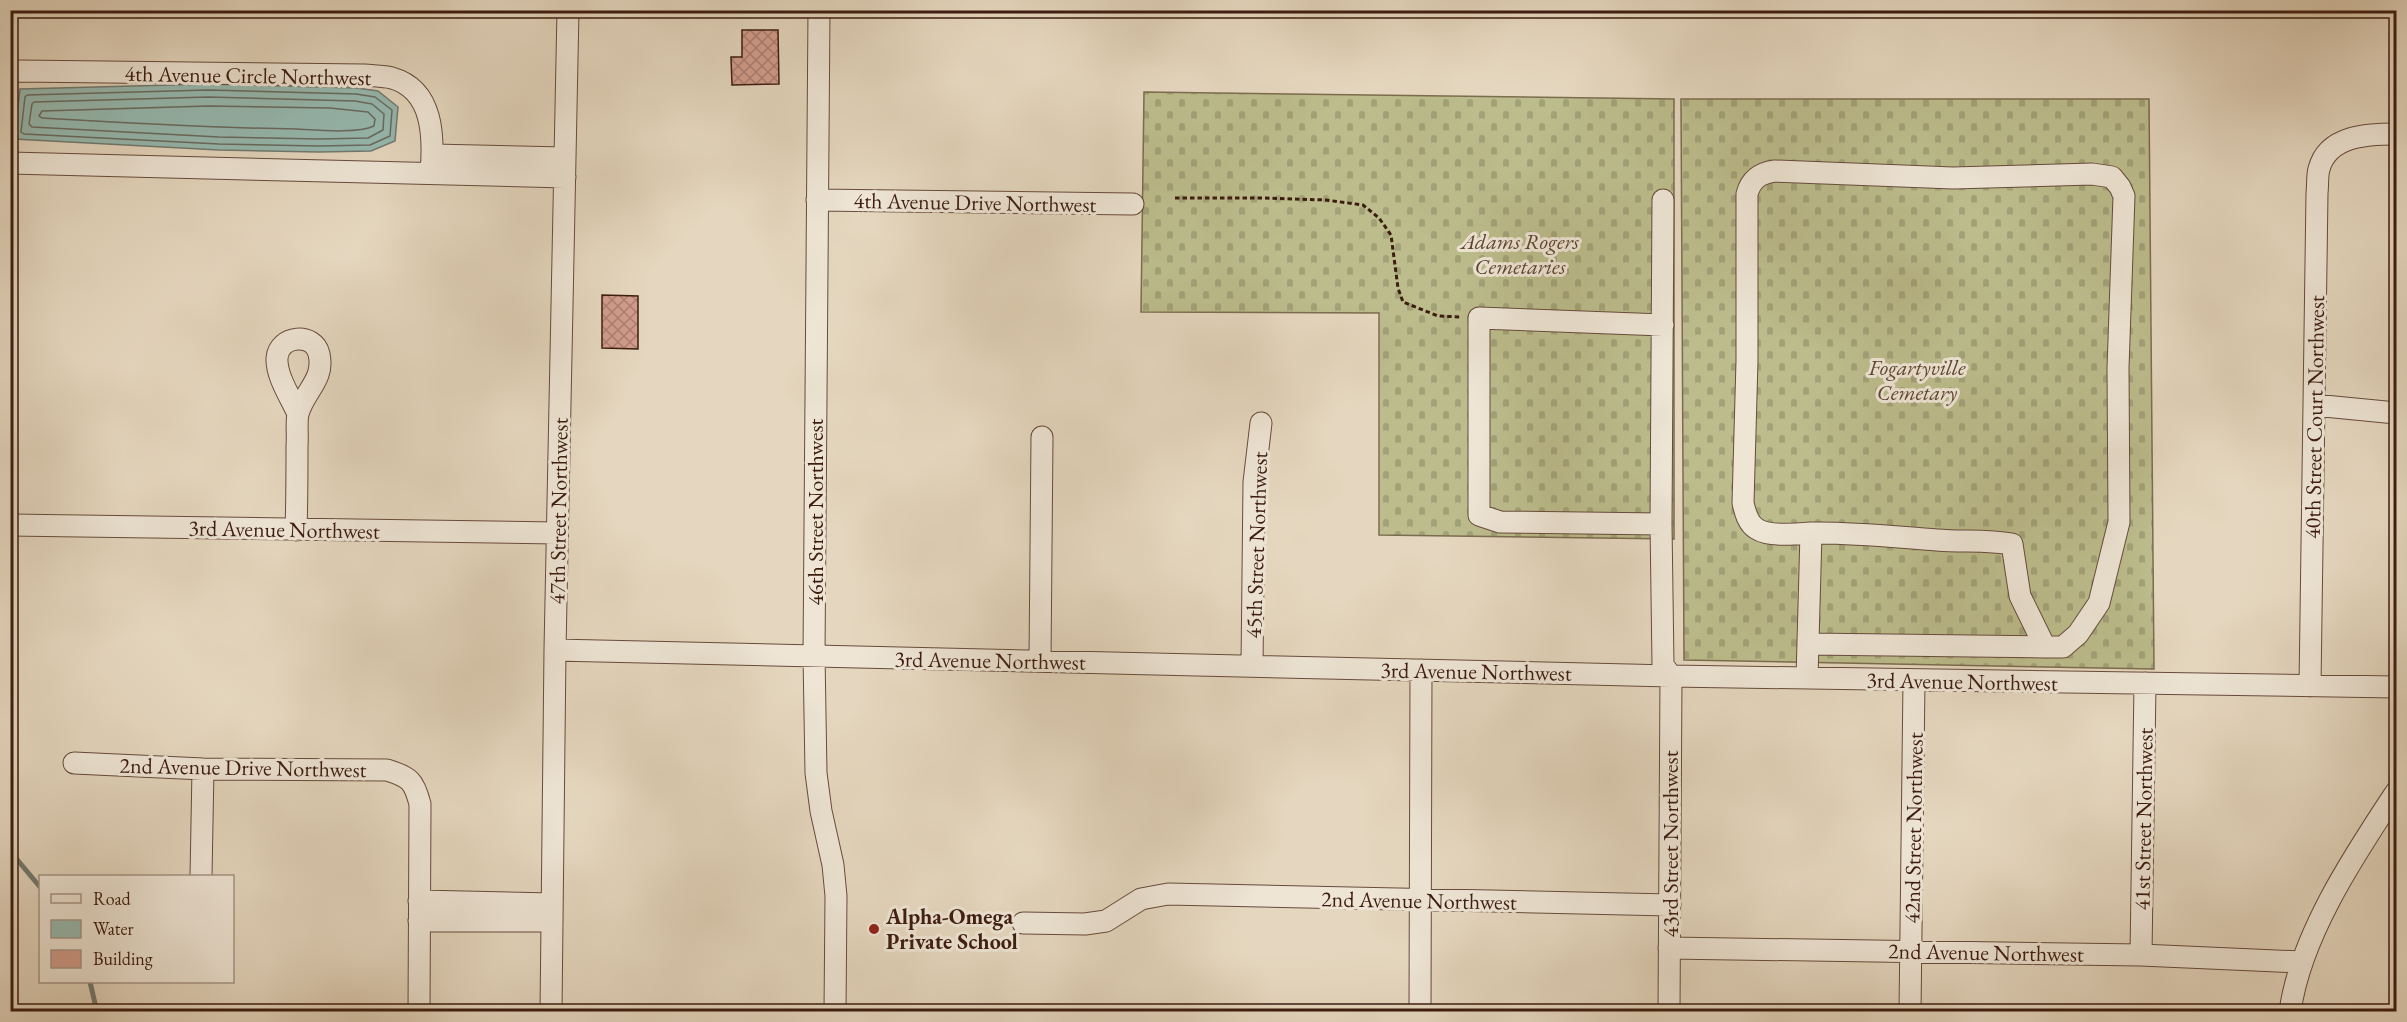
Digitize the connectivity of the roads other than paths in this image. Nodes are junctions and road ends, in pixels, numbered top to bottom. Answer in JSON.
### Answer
{"nodes":[{"id":1,"x":568,"y":10,"type":"edge"},
{"id":2,"x":819,"y":10,"type":"edge"},
{"id":3,"x":10,"y":73,"type":"edge"},
{"id":4,"x":2397,"y":134,"type":"edge"},
{"id":5,"x":10,"y":163,"type":"edge"},
{"id":6,"x":432,"y":164,"type":"junction"},
{"id":7,"x":565,"y":168,"type":"junction"},
{"id":8,"x":817,"y":200,"type":"junction"},
{"id":9,"x":1663,"y":200,"type":"dead end"},
{"id":10,"x":1133,"y":204,"type":"dead end"},
{"id":11,"x":1663,"y":325,"type":"junction"},
{"id":12,"x":2314,"y":405,"type":"junction"},
{"id":13,"x":2397,"y":413,"type":"edge"},
{"id":14,"x":298,"y":414,"type":"dead end"},
{"id":15,"x":1261,"y":423,"type":"dead end"},
{"id":16,"x":1042,"y":437,"type":"dead end"},
{"id":17,"x":1661,"y":524,"type":"junction"},
{"id":18,"x":10,"y":525,"type":"edge"},
{"id":19,"x":297,"y":530,"type":"junction"},
{"id":20,"x":557,"y":532,"type":"junction"},
{"id":21,"x":1811,"y":534,"type":"junction"},
{"id":22,"x":1808,"y":644,"type":"junction"},
{"id":23,"x":2052,"y":647,"type":"junction"},
{"id":24,"x":555,"y":650,"type":"junction"},
{"id":25,"x":814,"y":656,"type":"junction"},
{"id":26,"x":1040,"y":661,"type":"junction"},
{"id":27,"x":1252,"y":666,"type":"junction"},
{"id":28,"x":1421,"y":670,"type":"junction"},
{"id":29,"x":1671,"y":675,"type":"junction"},
{"id":30,"x":1807,"y":678,"type":"junction"},
{"id":31,"x":1914,"y":680,"type":"junction"},
{"id":32,"x":2061,"y":682,"type":"junction"},
{"id":33,"x":2145,"y":683,"type":"junction"},
{"id":34,"x":2310,"y":686,"type":"junction"},
{"id":35,"x":2397,"y":687,"type":"edge"},
{"id":36,"x":74,"y":763,"type":"dead end"},
{"id":37,"x":203,"y":769,"type":"junction"},
{"id":38,"x":2397,"y":792,"type":"edge"},
{"id":39,"x":201,"y":875,"type":"edge"},
{"id":40,"x":1421,"y":900,"type":"junction"},
{"id":41,"x":1670,"y":905,"type":"junction"},
{"id":42,"x":419,"y":911,"type":"junction"},
{"id":43,"x":552,"y":913,"type":"junction"},
{"id":44,"x":1023,"y":923,"type":"dead end"},
{"id":45,"x":1669,"y":948,"type":"junction"},
{"id":46,"x":1911,"y":951,"type":"junction"},
{"id":47,"x":2141,"y":955,"type":"junction"},
{"id":48,"x":2302,"y":962,"type":"junction"},
{"id":49,"x":419,"y":1011,"type":"edge"},
{"id":50,"x":551,"y":1011,"type":"edge"},
{"id":51,"x":835,"y":1011,"type":"edge"},
{"id":52,"x":1420,"y":1011,"type":"edge"},
{"id":53,"x":1669,"y":1011,"type":"edge"},
{"id":54,"x":1910,"y":1011,"type":"edge"},
{"id":55,"x":2290,"y":1011,"type":"edge"}],
"edges":[{"from":1,"to":7,"type":"street","name":"47th Street Northwest"},
{"from":2,"to":8,"type":"street","name":"46th Street Northwest"},
{"from":3,"to":6,"type":"street","name":"4th Avenue Circle Northwest"},
{"from":4,"to":12,"type":"street","name":"40th Street Court Northwest"},
{"from":5,"to":6,"type":"street"},
{"from":6,"to":7,"type":"street"},
{"from":7,"to":20,"type":"street","name":"47th Street Northwest"},
{"from":8,"to":10,"type":"street","name":"4th Avenue Drive Northwest"},
{"from":8,"to":25,"type":"street","name":"46th Street Northwest"},
{"from":9,"to":11,"type":"street","name":"43rd Street Northwest"},
{"from":11,"to":17,"type":"street","name":"43rd Street Northwest"},
{"from":11,"to":17,"type":"street"},
{"from":12,"to":13,"type":"street"},
{"from":12,"to":34,"type":"street","name":"40th Street Court Northwest"},
{"from":14,"to":19,"type":"street"},
{"from":15,"to":27,"type":"street","name":"45th Street Northwest"},
{"from":16,"to":26,"type":"street"},
{"from":17,"to":29,"type":"street","name":"43rd Street Northwest"},
{"from":18,"to":19,"type":"street","name":"3rd Avenue Northwest"},
{"from":19,"to":20,"type":"street","name":"3rd Avenue Northwest"},
{"from":20,"to":24,"type":"street","name":"47th Street Northwest"},
{"from":21,"to":22,"type":"street"},
{"from":21,"to":23,"type":"street"},
{"from":21,"to":23,"type":"street"},
{"from":22,"to":23,"type":"street"},
{"from":22,"to":30,"type":"street"},
{"from":23,"to":32,"type":"street"},
{"from":24,"to":25,"type":"street","name":"3rd Avenue Northwest"},
{"from":24,"to":43,"type":"street","name":"47th Street Northwest"},
{"from":25,"to":26,"type":"street","name":"3rd Avenue Northwest"},
{"from":25,"to":51,"type":"street","name":"46th Street Northwest"},
{"from":26,"to":27,"type":"street","name":"3rd Avenue Northwest"},
{"from":27,"to":28,"type":"street","name":"3rd Avenue Northwest"},
{"from":28,"to":29,"type":"street","name":"3rd Avenue Northwest"},
{"from":28,"to":40,"type":"street"},
{"from":29,"to":30,"type":"street","name":"3rd Avenue Northwest"},
{"from":29,"to":41,"type":"street","name":"43rd Street Northwest"},
{"from":30,"to":31,"type":"street","name":"3rd Avenue Northwest"},
{"from":31,"to":32,"type":"street","name":"3rd Avenue Northwest"},
{"from":31,"to":46,"type":"street","name":"42nd Street Northwest"},
{"from":32,"to":33,"type":"street","name":"3rd Avenue Northwest"},
{"from":33,"to":34,"type":"street","name":"3rd Avenue Northwest"},
{"from":33,"to":47,"type":"street","name":"41st Street Northwest"},
{"from":34,"to":35,"type":"street","name":"3rd Avenue Northwest"},
{"from":36,"to":37,"type":"street","name":"2nd Avenue Drive Northwest"},
{"from":37,"to":39,"type":"street"},
{"from":37,"to":42,"type":"street","name":"2nd Avenue Drive Northwest"},
{"from":38,"to":48,"type":"street"},
{"from":40,"to":41,"type":"street","name":"2nd Avenue Northwest"},
{"from":40,"to":44,"type":"street","name":"2nd Avenue Northwest"},
{"from":40,"to":52,"type":"street"},
{"from":41,"to":45,"type":"street","name":"43rd Street Northwest"},
{"from":42,"to":43,"type":"street"},
{"from":42,"to":49,"type":"street"},
{"from":43,"to":50,"type":"street","name":"47th Street Northwest"},
{"from":45,"to":46,"type":"street","name":"2nd Avenue Northwest"},
{"from":45,"to":53,"type":"street","name":"43rd Street Northwest"},
{"from":46,"to":47,"type":"street","name":"2nd Avenue Northwest"},
{"from":46,"to":54,"type":"street","name":"42nd Street Northwest"},
{"from":47,"to":48,"type":"street","name":"2nd Avenue Northwest"},
{"from":48,"to":55,"type":"street"}]}
